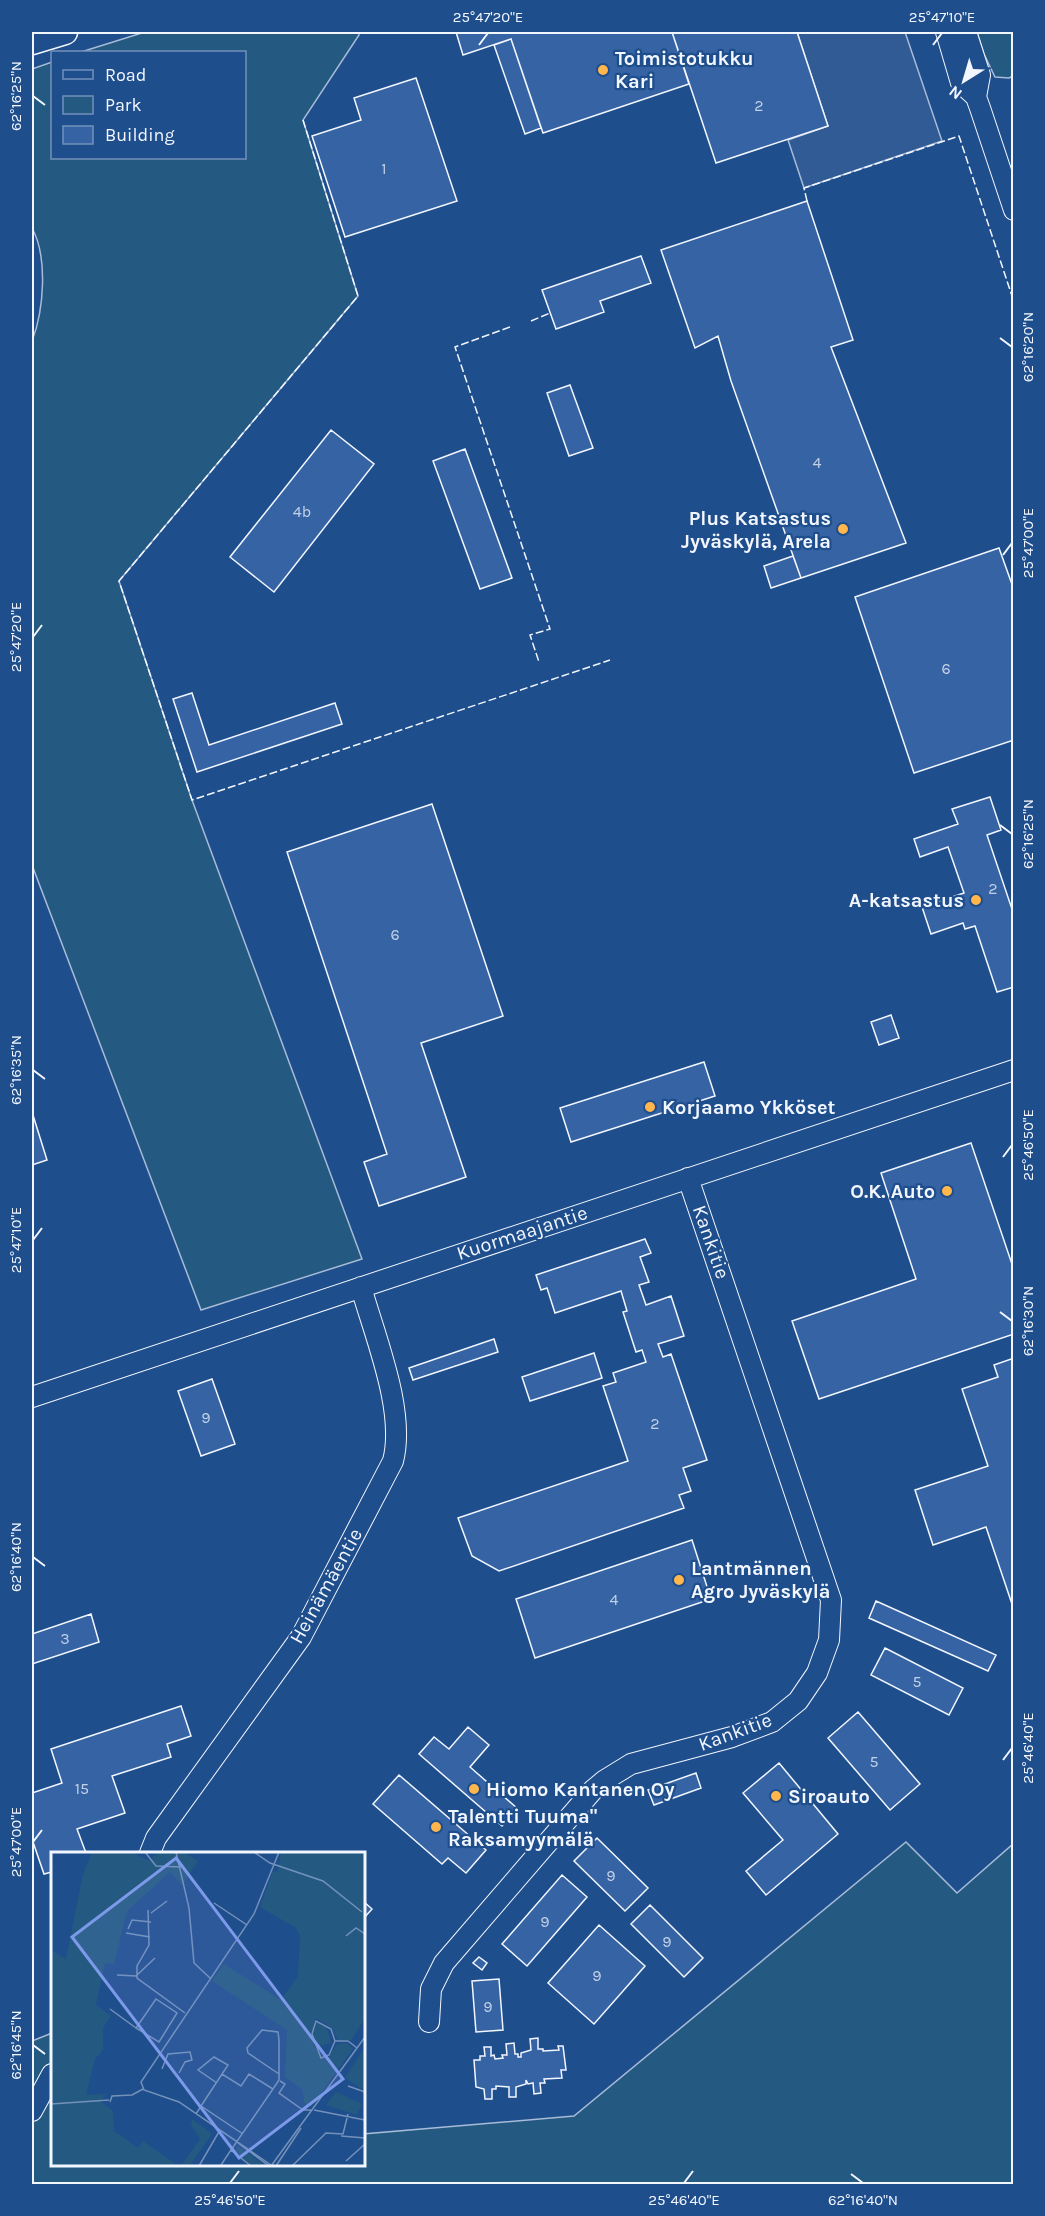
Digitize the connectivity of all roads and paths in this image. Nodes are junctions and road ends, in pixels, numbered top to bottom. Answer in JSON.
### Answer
{"nodes":[{"id":1,"x":65,"y":32,"type":"edge"},
{"id":2,"x":946,"y":32,"type":"edge"},
{"id":3,"x":966,"y":32,"type":"edge"},
{"id":4,"x":32,"y":42,"type":"edge"},
{"id":5,"x":976,"y":97,"type":"junction"},
{"id":6,"x":1014,"y":210,"type":"edge"},
{"id":7,"x":1014,"y":1070,"type":"edge"},
{"id":8,"x":688,"y":1178,"type":"junction"},
{"id":9,"x":362,"y":1287,"type":"junction"},
{"id":10,"x":32,"y":1397,"type":"edge"},
{"id":11,"x":150,"y":1852,"type":"edge"},
{"id":12,"x":429,"y":2022,"type":"dead end"},
{"id":13,"x":51,"y":2076,"type":"edge"},
{"id":14,"x":32,"y":2111,"type":"edge"}],
"edges":[{"from":1,"to":4,"type":"main road"},
{"from":2,"to":5,"type":"street"},
{"from":3,"to":5,"type":"street"},
{"from":5,"to":6,"type":"street"},
{"from":7,"to":8,"type":"street","name":"Kuormaajantie"},
{"from":8,"to":9,"type":"street","name":"Kuormaajantie"},
{"from":8,"to":12,"type":"street","name":"Kankitie"},
{"from":9,"to":10,"type":"street","name":"Kuormaajantie"},
{"from":9,"to":11,"type":"street","name":"Heinämäentie"},
{"from":13,"to":14,"type":"street"}]}
